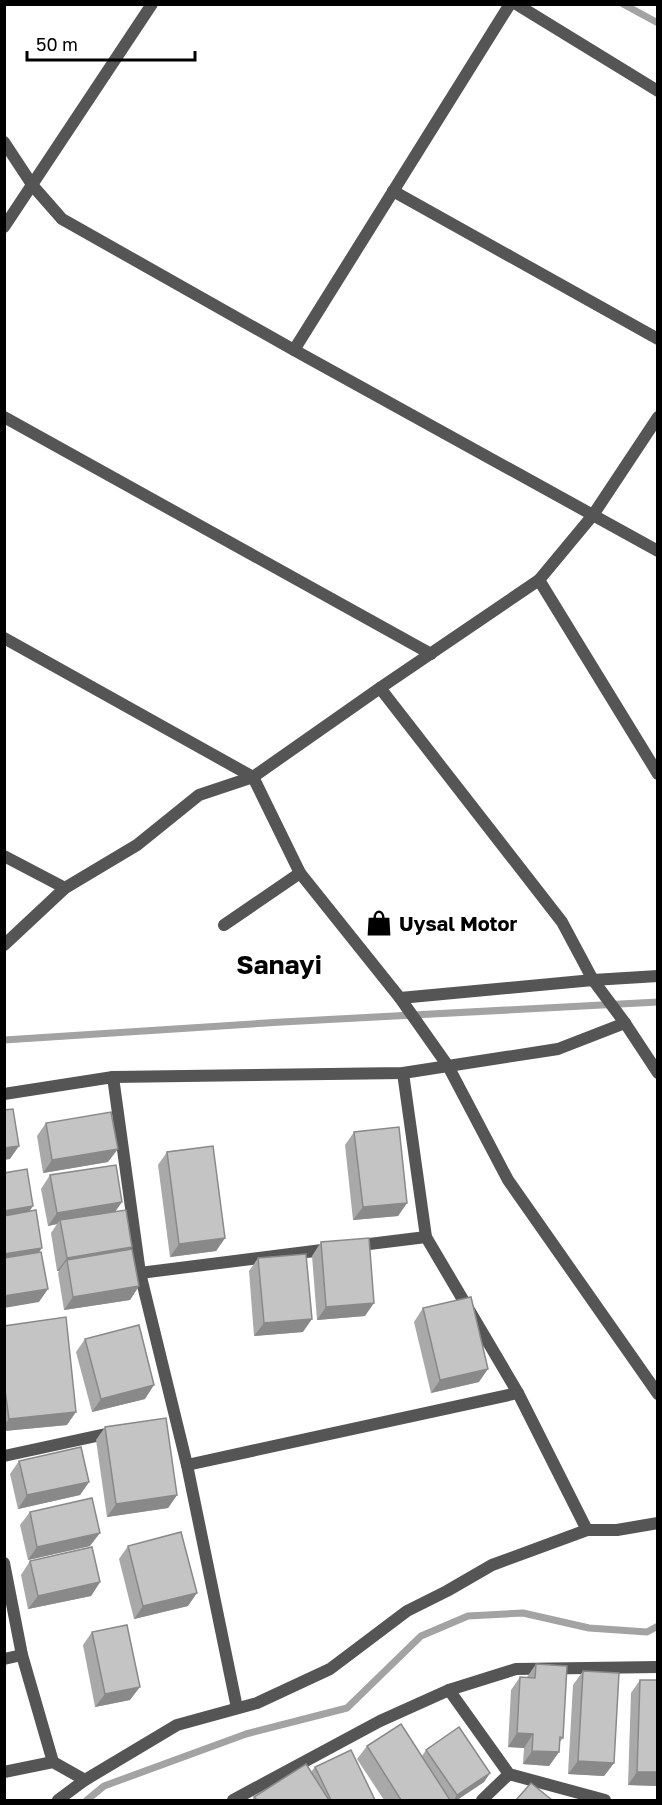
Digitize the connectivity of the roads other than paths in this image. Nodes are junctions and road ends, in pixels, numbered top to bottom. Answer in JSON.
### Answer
{"nodes":[{"id":1,"x":152,"y":4,"type":"edge"},
{"id":2,"x":510,"y":4,"type":"edge"},
{"id":3,"x":516,"y":4,"type":"edge"},
{"id":4,"x":657,"y":91,"type":"edge"},
{"id":5,"x":4,"y":142,"type":"edge"},
{"id":6,"x":33,"y":186,"type":"junction"},
{"id":7,"x":393,"y":192,"type":"junction"},
{"id":8,"x":4,"y":227,"type":"edge"},
{"id":9,"x":657,"y":339,"type":"edge"},
{"id":10,"x":294,"y":350,"type":"junction"},
{"id":11,"x":4,"y":417,"type":"edge"},
{"id":12,"x":657,"y":417,"type":"edge"},
{"id":13,"x":593,"y":515,"type":"junction"},
{"id":14,"x":657,"y":551,"type":"edge"},
{"id":15,"x":539,"y":580,"type":"junction"},
{"id":16,"x":4,"y":638,"type":"edge"},
{"id":17,"x":431,"y":654,"type":"junction"},
{"id":18,"x":380,"y":688,"type":"junction"},
{"id":19,"x":657,"y":774,"type":"edge"},
{"id":20,"x":253,"y":777,"type":"junction"},
{"id":21,"x":4,"y":856,"type":"edge"},
{"id":22,"x":300,"y":873,"type":"junction"},
{"id":23,"x":66,"y":888,"type":"junction"},
{"id":24,"x":224,"y":925,"type":"dead end"},
{"id":25,"x":4,"y":945,"type":"edge"},
{"id":26,"x":657,"y":976,"type":"edge"},
{"id":27,"x":595,"y":982,"type":"junction"},
{"id":28,"x":401,"y":1000,"type":"junction"},
{"id":29,"x":623,"y":1021,"type":"junction"},
{"id":30,"x":447,"y":1064,"type":"junction"},
{"id":31,"x":403,"y":1073,"type":"junction"},
{"id":32,"x":657,"y":1073,"type":"edge"},
{"id":33,"x":113,"y":1077,"type":"junction"},
{"id":34,"x":4,"y":1094,"type":"edge"},
{"id":35,"x":426,"y":1237,"type":"junction"},
{"id":36,"x":140,"y":1273,"type":"junction"},
{"id":37,"x":518,"y":1393,"type":"junction"},
{"id":38,"x":657,"y":1394,"type":"edge"},
{"id":39,"x":129,"y":1429,"type":"edge"},
{"id":40,"x":4,"y":1455,"type":"edge"},
{"id":41,"x":187,"y":1465,"type":"junction"},
{"id":42,"x":656,"y":1523,"type":"edge"},
{"id":43,"x":587,"y":1530,"type":"junction"},
{"id":44,"x":4,"y":1563,"type":"edge"},
{"id":45,"x":22,"y":1655,"type":"junction"},
{"id":46,"x":4,"y":1659,"type":"edge"},
{"id":47,"x":657,"y":1667,"type":"edge"},
{"id":48,"x":449,"y":1690,"type":"junction"},
{"id":49,"x":237,"y":1708,"type":"junction"},
{"id":50,"x":53,"y":1762,"type":"junction"},
{"id":51,"x":4,"y":1772,"type":"edge"},
{"id":52,"x":509,"y":1774,"type":"junction"},
{"id":53,"x":85,"y":1780,"type":"junction"},
{"id":54,"x":58,"y":1800,"type":"edge"},
{"id":55,"x":233,"y":1800,"type":"edge"},
{"id":56,"x":482,"y":1800,"type":"edge"},
{"id":57,"x":605,"y":1800,"type":"edge"}],
"edges":[{"from":1,"to":6,"type":"street"},
{"from":2,"to":7,"type":"street"},
{"from":3,"to":4,"type":"street"},
{"from":5,"to":6,"type":"street"},
{"from":6,"to":8,"type":"street"},
{"from":6,"to":10,"type":"street"},
{"from":7,"to":9,"type":"street"},
{"from":7,"to":10,"type":"street"},
{"from":10,"to":13,"type":"street"},
{"from":11,"to":17,"type":"street"},
{"from":12,"to":13,"type":"street"},
{"from":13,"to":14,"type":"street"},
{"from":13,"to":15,"type":"street"},
{"from":15,"to":17,"type":"street"},
{"from":15,"to":19,"type":"street"},
{"from":16,"to":20,"type":"street"},
{"from":17,"to":18,"type":"street"},
{"from":18,"to":20,"type":"street"},
{"from":18,"to":27,"type":"street"},
{"from":20,"to":22,"type":"street"},
{"from":20,"to":23,"type":"street"},
{"from":21,"to":23,"type":"street"},
{"from":22,"to":24,"type":"street"},
{"from":22,"to":28,"type":"street"},
{"from":23,"to":25,"type":"street"},
{"from":26,"to":27,"type":"street"},
{"from":27,"to":28,"type":"street"},
{"from":27,"to":29,"type":"street"},
{"from":28,"to":30,"type":"street"},
{"from":29,"to":30,"type":"street"},
{"from":29,"to":32,"type":"street"},
{"from":30,"to":31,"type":"street"},
{"from":30,"to":38,"type":"street"},
{"from":31,"to":33,"type":"street"},
{"from":31,"to":35,"type":"street"},
{"from":33,"to":34,"type":"street"},
{"from":33,"to":36,"type":"street"},
{"from":35,"to":36,"type":"street"},
{"from":35,"to":37,"type":"street"},
{"from":36,"to":41,"type":"street"},
{"from":37,"to":41,"type":"street"},
{"from":37,"to":43,"type":"street"},
{"from":39,"to":40,"type":"street"},
{"from":41,"to":49,"type":"street"},
{"from":42,"to":43,"type":"street"},
{"from":43,"to":49,"type":"street"},
{"from":44,"to":45,"type":"street"},
{"from":45,"to":46,"type":"street"},
{"from":45,"to":50,"type":"street"},
{"from":47,"to":48,"type":"street"},
{"from":48,"to":52,"type":"street"},
{"from":48,"to":55,"type":"street"},
{"from":49,"to":53,"type":"street"},
{"from":50,"to":51,"type":"street"},
{"from":50,"to":53,"type":"street"},
{"from":52,"to":56,"type":"street"},
{"from":52,"to":57,"type":"street"},
{"from":53,"to":54,"type":"street"}]}
